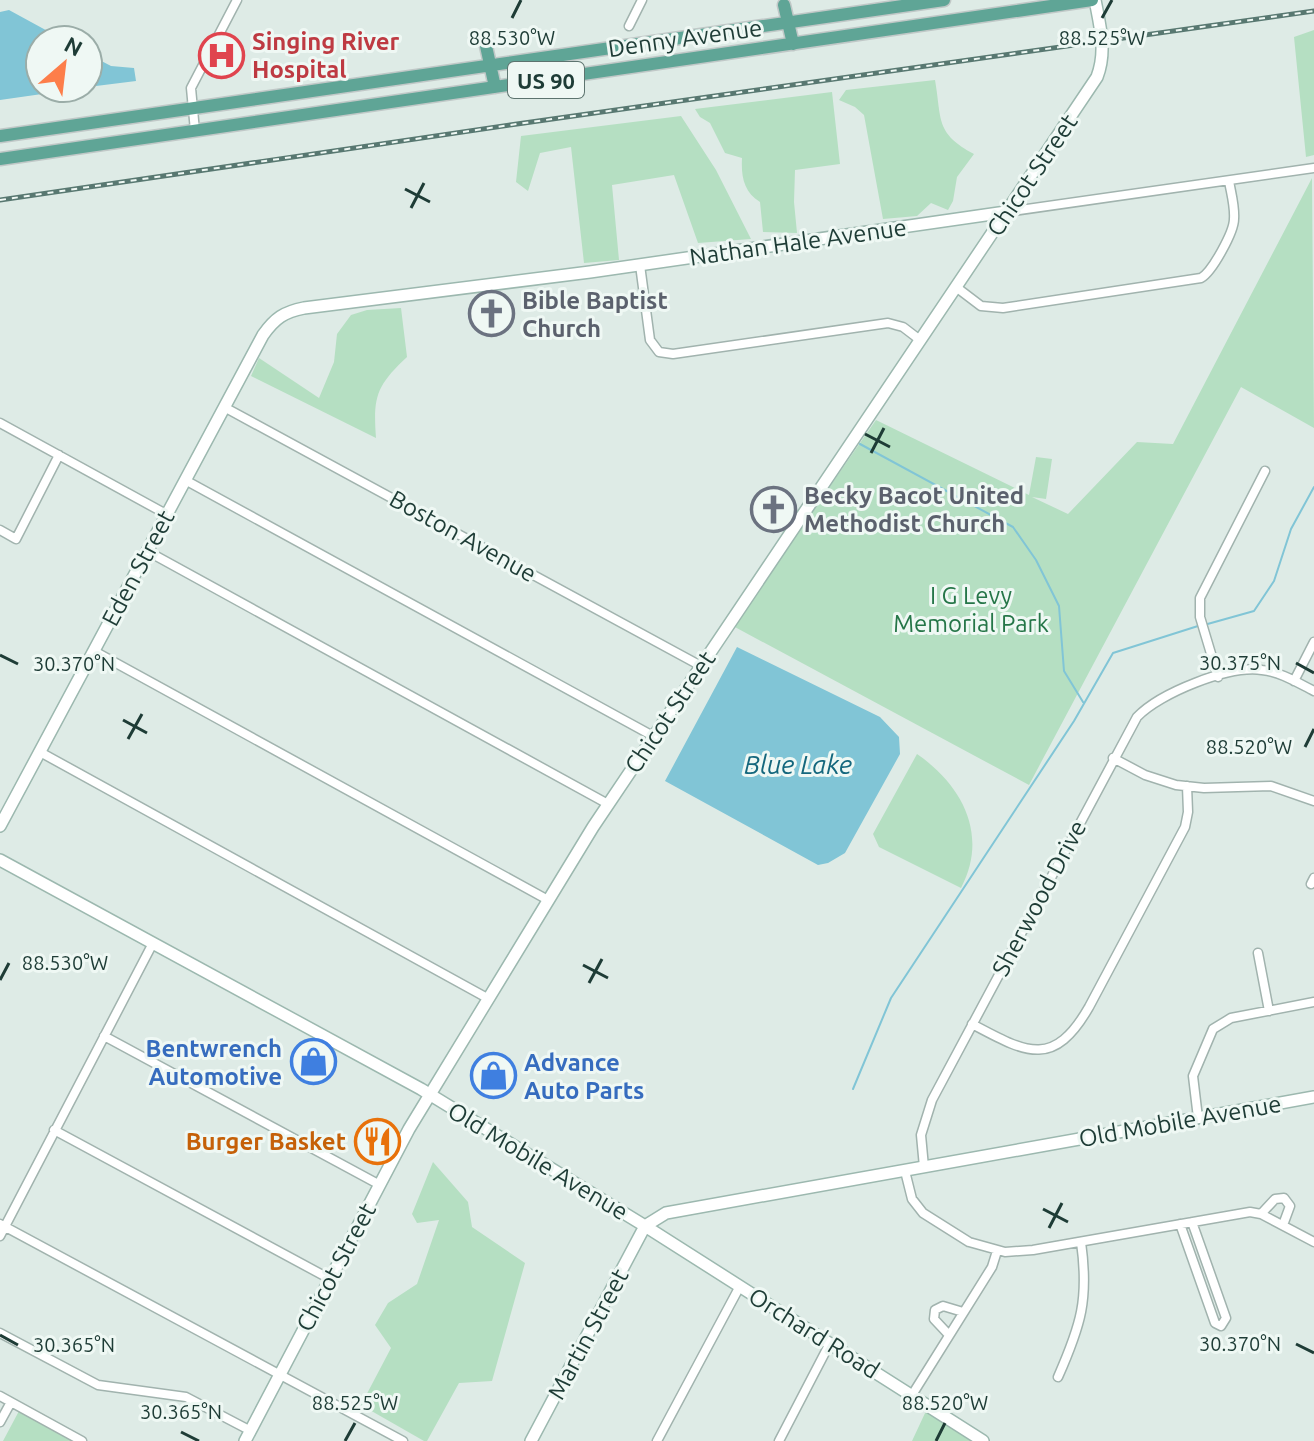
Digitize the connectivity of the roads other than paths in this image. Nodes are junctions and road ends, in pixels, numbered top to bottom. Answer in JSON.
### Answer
{"nodes":[{"id":1,"x":237,"y":0,"type":"edge"},
{"id":2,"x":642,"y":0,"type":"edge"},
{"id":3,"x":944,"y":0,"type":"edge"},
{"id":4,"x":1093,"y":0,"type":"edge"},
{"id":5,"x":784,"y":5,"type":"dead end"},
{"id":6,"x":787,"y":23,"type":"junction"},
{"id":7,"x":629,"y":26,"type":"dead end"},
{"id":8,"x":793,"y":44,"type":"junction"},
{"id":9,"x":486,"y":46,"type":"dead end"},
{"id":10,"x":490,"y":65,"type":"junction"},
{"id":11,"x":495,"y":87,"type":"junction"},
{"id":12,"x":193,"y":108,"type":"junction"},
{"id":13,"x":195,"y":131,"type":"junction"},
{"id":14,"x":0,"y":136,"type":"edge"},
{"id":15,"x":0,"y":159,"type":"edge"},
{"id":16,"x":1314,"y":168,"type":"edge"},
{"id":17,"x":1229,"y":181,"type":"junction"},
{"id":18,"x":1006,"y":212,"type":"junction"},
{"id":19,"x":640,"y":265,"type":"junction"},
{"id":20,"x":956,"y":287,"type":"junction"},
{"id":21,"x":282,"y":315,"type":"joint"},
{"id":22,"x":920,"y":340,"type":"junction"},
{"id":23,"x":224,"y":407,"type":"junction"},
{"id":24,"x":0,"y":423,"type":"edge"},
{"id":25,"x":59,"y":455,"type":"junction"},
{"id":26,"x":1265,"y":471,"type":"dead end"},
{"id":27,"x":185,"y":480,"type":"junction"},
{"id":28,"x":166,"y":514,"type":"junction"},
{"id":29,"x":0,"y":530,"type":"edge"},
{"id":30,"x":147,"y":551,"type":"junction"},
{"id":31,"x":1314,"y":642,"type":"edge"},
{"id":32,"x":94,"y":651,"type":"junction"},
{"id":33,"x":701,"y":666,"type":"junction"},
{"id":34,"x":1218,"y":677,"type":"junction"},
{"id":35,"x":1294,"y":681,"type":"junction"},
{"id":36,"x":1314,"y":691,"type":"edge"},
{"id":37,"x":653,"y":736,"type":"junction"},
{"id":38,"x":40,"y":752,"type":"junction"},
{"id":39,"x":1113,"y":758,"type":"junction"},
{"id":40,"x":1187,"y":786,"type":"junction"},
{"id":41,"x":1314,"y":801,"type":"edge"},
{"id":42,"x":608,"y":804,"type":"junction"},
{"id":43,"x":0,"y":826,"type":"edge"},
{"id":44,"x":0,"y":860,"type":"edge"},
{"id":45,"x":548,"y":900,"type":"junction"},
{"id":46,"x":153,"y":943,"type":"junction"},
{"id":47,"x":1258,"y":953,"type":"dead end"},
{"id":48,"x":489,"y":999,"type":"junction"},
{"id":49,"x":1314,"y":1002,"type":"edge"},
{"id":50,"x":1269,"y":1011,"type":"junction"},
{"id":51,"x":972,"y":1024,"type":"junction"},
{"id":52,"x":104,"y":1036,"type":"junction"},
{"id":53,"x":430,"y":1094,"type":"junction"},
{"id":54,"x":1314,"y":1097,"type":"edge"},
{"id":55,"x":1198,"y":1118,"type":"junction"},
{"id":56,"x":54,"y":1130,"type":"junction"},
{"id":57,"x":924,"y":1167,"type":"junction"},
{"id":58,"x":905,"y":1171,"type":"junction"},
{"id":59,"x":380,"y":1185,"type":"junction"},
{"id":60,"x":1261,"y":1214,"type":"junction"},
{"id":61,"x":1192,"y":1222,"type":"junction"},
{"id":62,"x":1180,"y":1224,"type":"junction"},
{"id":63,"x":1283,"y":1225,"type":"junction"},
{"id":64,"x":645,"y":1226,"type":"junction"},
{"id":65,"x":2,"y":1229,"type":"edge"},
{"id":66,"x":1081,"y":1242,"type":"junction"},
{"id":67,"x":1314,"y":1242,"type":"edge"},
{"id":68,"x":997,"y":1251,"type":"junction"},
{"id":69,"x":330,"y":1279,"type":"junction"},
{"id":70,"x":740,"y":1286,"type":"junction"},
{"id":71,"x":963,"y":1312,"type":"junction"},
{"id":72,"x":0,"y":1333,"type":"edge"},
{"id":73,"x":949,"y":1335,"type":"junction"},
{"id":74,"x":830,"y":1343,"type":"junction"},
{"id":75,"x":280,"y":1374,"type":"junction"},
{"id":76,"x":1058,"y":1377,"type":"dead end"},
{"id":77,"x":912,"y":1395,"type":"junction"},
{"id":78,"x":0,"y":1396,"type":"edge"},
{"id":79,"x":11,"y":1402,"type":"junction"},
{"id":80,"x":0,"y":1422,"type":"edge"},
{"id":81,"x":248,"y":1436,"type":"edge"},
{"id":82,"x":82,"y":1441,"type":"edge"},
{"id":83,"x":403,"y":1441,"type":"edge"},
{"id":84,"x":531,"y":1441,"type":"edge"},
{"id":85,"x":657,"y":1441,"type":"edge"},
{"id":86,"x":779,"y":1441,"type":"edge"},
{"id":87,"x":983,"y":1441,"type":"edge"}],
"edges":[{"from":1,"to":12,"type":"street"},
{"from":2,"to":7,"type":"street"},
{"from":3,"to":6,"type":"main road","number":"US 90"},
{"from":4,"to":8,"type":"main road","name":"Denny Avenue","number":"US 90"},
{"from":4,"to":18,"type":"main road","name":"Chicot Street"},
{"from":5,"to":6,"type":"main road"},
{"from":6,"to":8,"type":"main road"},
{"from":6,"to":10,"type":"main road","number":"US 90"},
{"from":8,"to":11,"type":"main road","name":"Denny Avenue","number":"US 90"},
{"from":9,"to":10,"type":"main road"},
{"from":10,"to":11,"type":"main road"},
{"from":10,"to":12,"type":"main road","number":"US 90"},
{"from":11,"to":13,"type":"main road","name":"Denny Avenue","number":"US 90"},
{"from":12,"to":13,"type":"street"},
{"from":12,"to":14,"type":"main road","number":"US 90"},
{"from":13,"to":15,"type":"main road","name":"Denny Avenue","number":"US 90"},
{"from":16,"to":17,"type":"street","name":"Nathan Hale Avenue"},
{"from":17,"to":18,"type":"street","name":"Nathan Hale Avenue"},
{"from":17,"to":20,"type":"street"},
{"from":18,"to":19,"type":"main road","name":"Nathan Hale Avenue"},
{"from":18,"to":20,"type":"main road","name":"Chicot Street"},
{"from":19,"to":21,"type":"main road","name":"Nathan Hale Avenue"},
{"from":19,"to":22,"type":"street"},
{"from":20,"to":22,"type":"main road","name":"Chicot Street"},
{"from":21,"to":23,"type":"main road","name":"Eden Street"},
{"from":22,"to":33,"type":"main road","name":"Chicot Street"},
{"from":23,"to":27,"type":"main road","name":"Eden Street"},
{"from":23,"to":33,"type":"street","name":"Boston Avenue"},
{"from":24,"to":25,"type":"street"},
{"from":25,"to":28,"type":"street"},
{"from":25,"to":29,"type":"street"},
{"from":26,"to":34,"type":"street"},
{"from":27,"to":28,"type":"main road","name":"Eden Street"},
{"from":27,"to":37,"type":"street"},
{"from":28,"to":30,"type":"main road","name":"Eden Street"},
{"from":30,"to":32,"type":"main road","name":"Eden Street"},
{"from":30,"to":42,"type":"street"},
{"from":31,"to":35,"type":"street"},
{"from":32,"to":38,"type":"main road","name":"Eden Street"},
{"from":32,"to":45,"type":"street"},
{"from":33,"to":37,"type":"main road","name":"Chicot Street"},
{"from":34,"to":35,"type":"street","name":"Sherwood Drive"},
{"from":34,"to":39,"type":"street","name":"Sherwood Drive"},
{"from":35,"to":36,"type":"street","name":"Sherwood Drive"},
{"from":37,"to":42,"type":"main road","name":"Chicot Street"},
{"from":38,"to":43,"type":"main road","name":"Eden Street"},
{"from":38,"to":48,"type":"street"},
{"from":39,"to":40,"type":"street"},
{"from":39,"to":51,"type":"street","name":"Sherwood Drive"},
{"from":40,"to":41,"type":"street"},
{"from":40,"to":51,"type":"street"},
{"from":42,"to":45,"type":"main road","name":"Chicot Street"},
{"from":44,"to":46,"type":"main road","name":"Old Mobile Avenue"},
{"from":45,"to":48,"type":"main road","name":"Chicot Street"},
{"from":46,"to":52,"type":"street"},
{"from":46,"to":53,"type":"main road","name":"Old Mobile Avenue"},
{"from":47,"to":50,"type":"street"},
{"from":48,"to":53,"type":"main road","name":"Chicot Street"},
{"from":49,"to":50,"type":"street"},
{"from":50,"to":55,"type":"street"},
{"from":51,"to":57,"type":"street","name":"Sherwood Drive"},
{"from":52,"to":56,"type":"street"},
{"from":52,"to":59,"type":"street"},
{"from":53,"to":59,"type":"main road","name":"Chicot Street"},
{"from":53,"to":64,"type":"main road","name":"Old Mobile Avenue"},
{"from":54,"to":55,"type":"main road","name":"Old Mobile Avenue"},
{"from":55,"to":57,"type":"main road","name":"Old Mobile Avenue"},
{"from":56,"to":65,"type":"street"},
{"from":56,"to":69,"type":"street"},
{"from":57,"to":58,"type":"main road","name":"Old Mobile Avenue"},
{"from":58,"to":64,"type":"main road","name":"Old Mobile Avenue"},
{"from":58,"to":68,"type":"street"},
{"from":59,"to":69,"type":"main road","name":"Chicot Street"},
{"from":60,"to":61,"type":"street"},
{"from":60,"to":63,"type":"street"},
{"from":60,"to":63,"type":"street"},
{"from":61,"to":62,"type":"street"},
{"from":61,"to":62,"type":"street"},
{"from":62,"to":66,"type":"street"},
{"from":63,"to":67,"type":"street"},
{"from":64,"to":70,"type":"main road","name":"Orchard Road"},
{"from":64,"to":84,"type":"main road","name":"Martin Street"},
{"from":65,"to":75,"type":"street"},
{"from":66,"to":68,"type":"street"},
{"from":66,"to":76,"type":"street"},
{"from":68,"to":71,"type":"street"},
{"from":69,"to":75,"type":"main road","name":"Chicot Street"},
{"from":70,"to":74,"type":"main road","name":"Orchard Road"},
{"from":70,"to":85,"type":"street"},
{"from":71,"to":73,"type":"street"},
{"from":71,"to":73,"type":"street"},
{"from":72,"to":81,"type":"street"},
{"from":73,"to":77,"type":"street"},
{"from":74,"to":77,"type":"main road","name":"Orchard Road"},
{"from":74,"to":86,"type":"street"},
{"from":75,"to":81,"type":"main road","name":"Chicot Street"},
{"from":75,"to":83,"type":"street"},
{"from":77,"to":87,"type":"main road","name":"Orchard Road"},
{"from":78,"to":79,"type":"street"},
{"from":79,"to":80,"type":"street"},
{"from":79,"to":82,"type":"street"}]}
